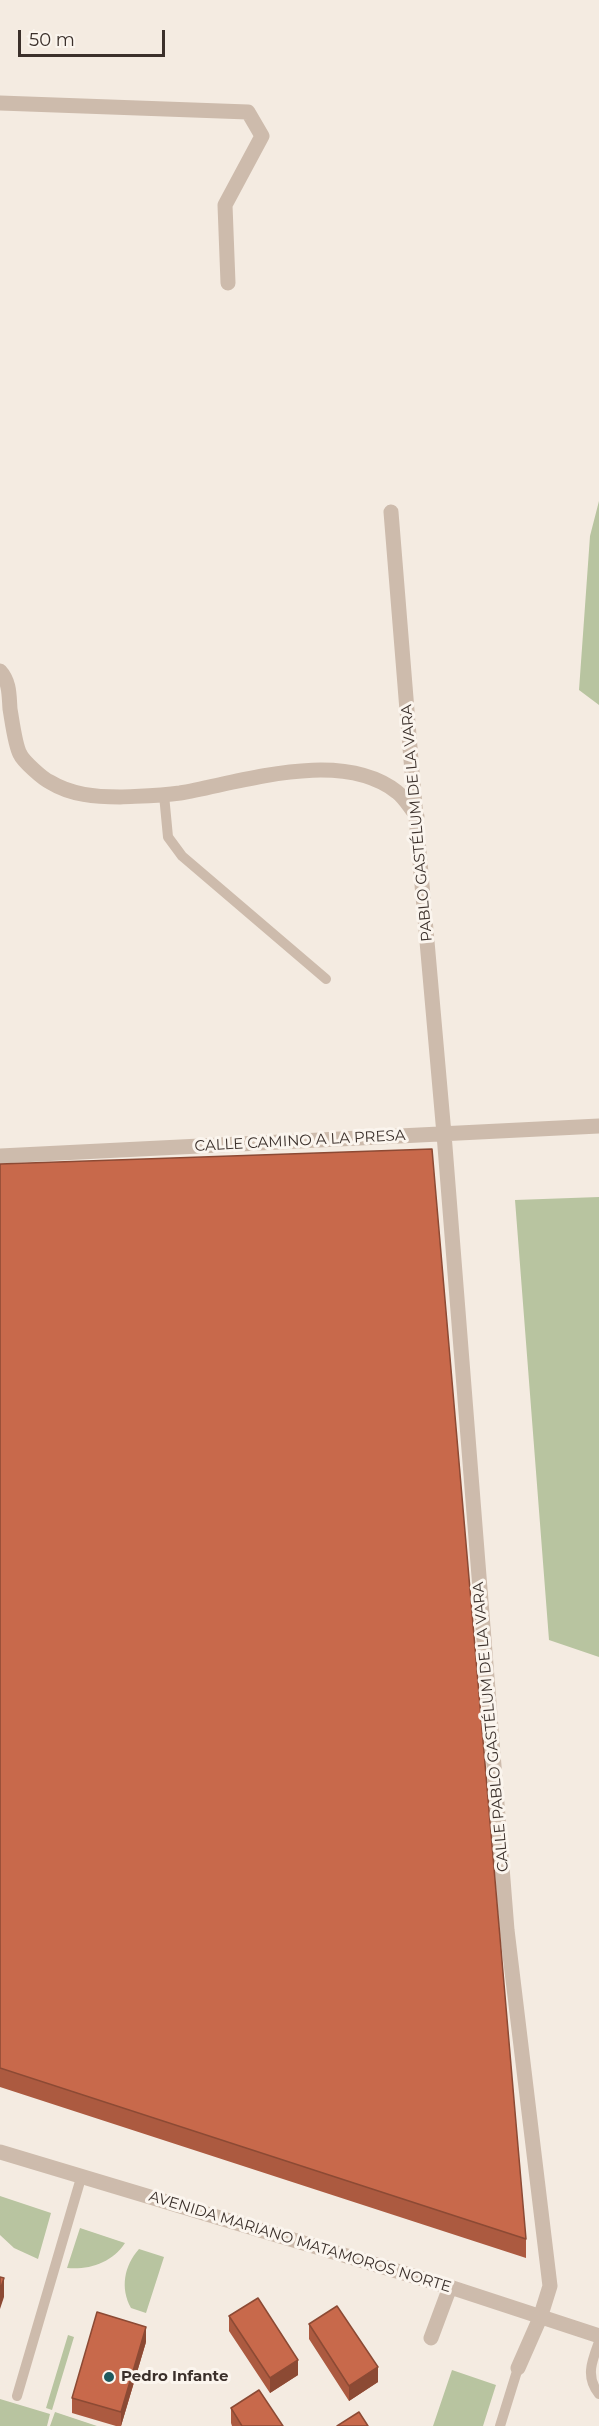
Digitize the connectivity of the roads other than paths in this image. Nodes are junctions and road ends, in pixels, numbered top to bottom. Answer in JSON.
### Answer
{"nodes":[{"id":1,"x":0,"y":103,"type":"edge"},
{"id":2,"x":228,"y":283,"type":"dead end"},
{"id":3,"x":392,"y":512,"type":"dead end"},
{"id":4,"x":0,"y":671,"type":"edge"},
{"id":5,"x":164,"y":795,"type":"junction"},
{"id":6,"x":417,"y":816,"type":"junction"},
{"id":7,"x":326,"y":979,"type":"dead end"},
{"id":8,"x":599,"y":1126,"type":"edge"},
{"id":9,"x":444,"y":1134,"type":"junction"},
{"id":10,"x":0,"y":1156,"type":"edge"},
{"id":11,"x":0,"y":2152,"type":"edge"},
{"id":12,"x":81,"y":2178,"type":"junction"},
{"id":13,"x":450,"y":2287,"type":"junction"},
{"id":14,"x":540,"y":2318,"type":"junction"},
{"id":15,"x":599,"y":2336,"type":"edge"},
{"id":16,"x":431,"y":2338,"type":"dead end"},
{"id":17,"x":599,"y":2342,"type":"edge"},
{"id":18,"x":518,"y":2368,"type":"joint"},
{"id":19,"x":599,"y":2394,"type":"edge"},
{"id":20,"x":17,"y":2396,"type":"dead end"},
{"id":21,"x":500,"y":2426,"type":"edge"}],
"edges":[{"from":1,"to":2,"type":"street"},
{"from":3,"to":6,"type":"street","name":"PABLO GASTÉLUM DE LA VARA"},
{"from":4,"to":5,"type":"street"},
{"from":5,"to":6,"type":"street"},
{"from":5,"to":7,"type":"lane"},
{"from":6,"to":9,"type":"street","name":"PABLO GASTÉLUM DE LA VARA"},
{"from":8,"to":9,"type":"street","name":"CALLE CAMINO A LA PRESA"},
{"from":9,"to":10,"type":"street","name":"CALLE CAMINO A LA PRESA"},
{"from":9,"to":14,"type":"street","name":"CALLE PABLO GASTÉLUM DE LA VARA"},
{"from":11,"to":12,"type":"street","name":"AVENIDA MARIANO MATAMOROS NORTE"},
{"from":12,"to":13,"type":"street","name":"AVENIDA MARIANO MATAMOROS NORTE"},
{"from":12,"to":20,"type":"lane"},
{"from":13,"to":14,"type":"street","name":"AVENIDA MARIANO MATAMOROS NORTE"},
{"from":13,"to":16,"type":"street"},
{"from":14,"to":15,"type":"street","name":"AVENIDA MARIANO MATAMOROS NORTE"},
{"from":14,"to":18,"type":"street","name":"CALLE PABLO GASTÉLUM DE LA VARA"},
{"from":17,"to":19,"type":"lane"},
{"from":18,"to":21,"type":"lane"}]}
